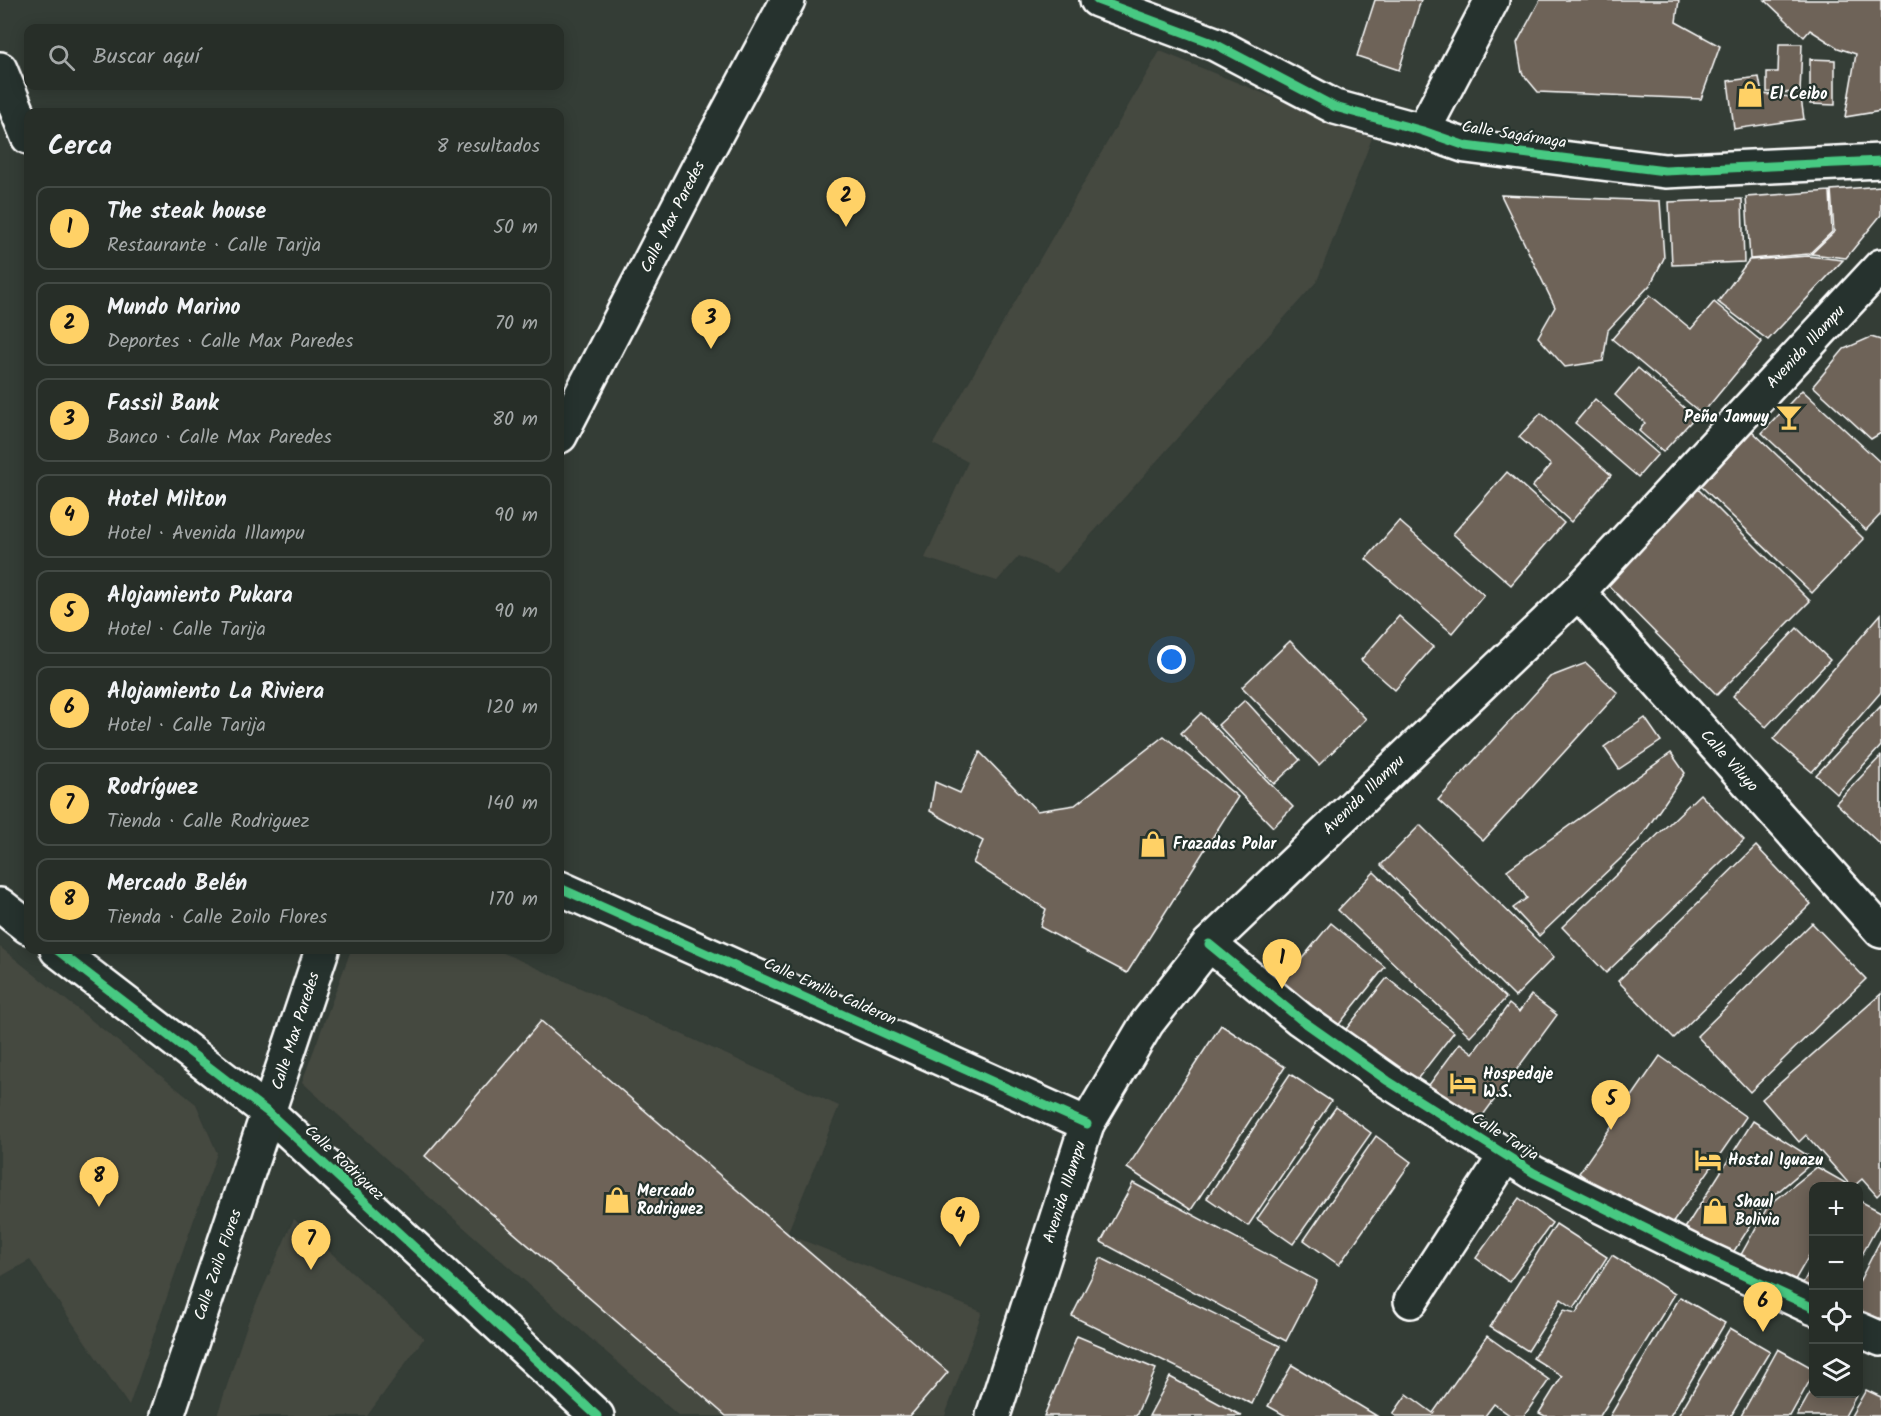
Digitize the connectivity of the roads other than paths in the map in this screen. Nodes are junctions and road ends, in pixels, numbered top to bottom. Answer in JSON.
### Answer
{"nodes":[{"id":1,"x":789,"y":0,"type":"edge"},
{"id":2,"x":1097,"y":0,"type":"edge"},
{"id":3,"x":1492,"y":0,"type":"edge"},
{"id":4,"x":0,"y":69,"type":"edge"},
{"id":5,"x":24,"y":126,"type":"edge"},
{"id":6,"x":1423,"y":131,"type":"junction"},
{"id":7,"x":1881,"y":160,"type":"edge"},
{"id":8,"x":1881,"y":266,"type":"edge"},
{"id":9,"x":564,"y":428,"type":"edge"},
{"id":10,"x":1578,"y":592,"type":"junction"},
{"id":11,"x":564,"y":890,"type":"edge"},
{"id":12,"x":0,"y":905,"type":"edge"},
{"id":13,"x":24,"y":924,"type":"edge"},
{"id":14,"x":1881,"y":931,"type":"edge"},
{"id":15,"x":1209,"y":944,"type":"junction"},
{"id":16,"x":62,"y":954,"type":"edge"},
{"id":17,"x":321,"y":954,"type":"edge"},
{"id":18,"x":269,"y":1113,"type":"junction"},
{"id":19,"x":1088,"y":1124,"type":"junction"},
{"id":20,"x":1506,"y":1155,"type":"junction"},
{"id":21,"x":1411,"y":1301,"type":"dead end"},
{"id":22,"x":1809,"y":1306,"type":"edge"},
{"id":23,"x":1863,"y":1331,"type":"edge"},
{"id":24,"x":1881,"y":1339,"type":"edge"},
{"id":25,"x":166,"y":1416,"type":"edge"},
{"id":26,"x":597,"y":1416,"type":"edge"},
{"id":27,"x":993,"y":1416,"type":"edge"}],
"edges":[{"from":1,"to":9,"type":"street","name":"Calle Max Paredes"},
{"from":2,"to":6,"type":"street","name":"Calle Sagárnaga"},
{"from":3,"to":6,"type":"street"},
{"from":4,"to":5,"type":"street"},
{"from":6,"to":7,"type":"street","name":"Calle Sagárnaga"},
{"from":8,"to":10,"type":"street","name":"Avenida Illampu"},
{"from":10,"to":14,"type":"street","name":"Calle Viluyo"},
{"from":10,"to":15,"type":"street","name":"Avenida Illampu"},
{"from":11,"to":19,"type":"street","name":"Calle Emilio Calderon"},
{"from":12,"to":13,"type":"street"},
{"from":15,"to":19,"type":"street","name":"Avenida Illampu"},
{"from":15,"to":20,"type":"street","name":"Calle Tarija"},
{"from":16,"to":18,"type":"street","name":"Calle Rodriguez"},
{"from":17,"to":18,"type":"street","name":"Calle Max Paredes"},
{"from":18,"to":25,"type":"street","name":"Calle Zoilo Flores"},
{"from":18,"to":26,"type":"street","name":"Calle Rodriguez"},
{"from":19,"to":27,"type":"street","name":"Avenida Illampu"},
{"from":20,"to":21,"type":"street"},
{"from":20,"to":22,"type":"street","name":"Calle Tarija"},
{"from":23,"to":24,"type":"street"}]}
